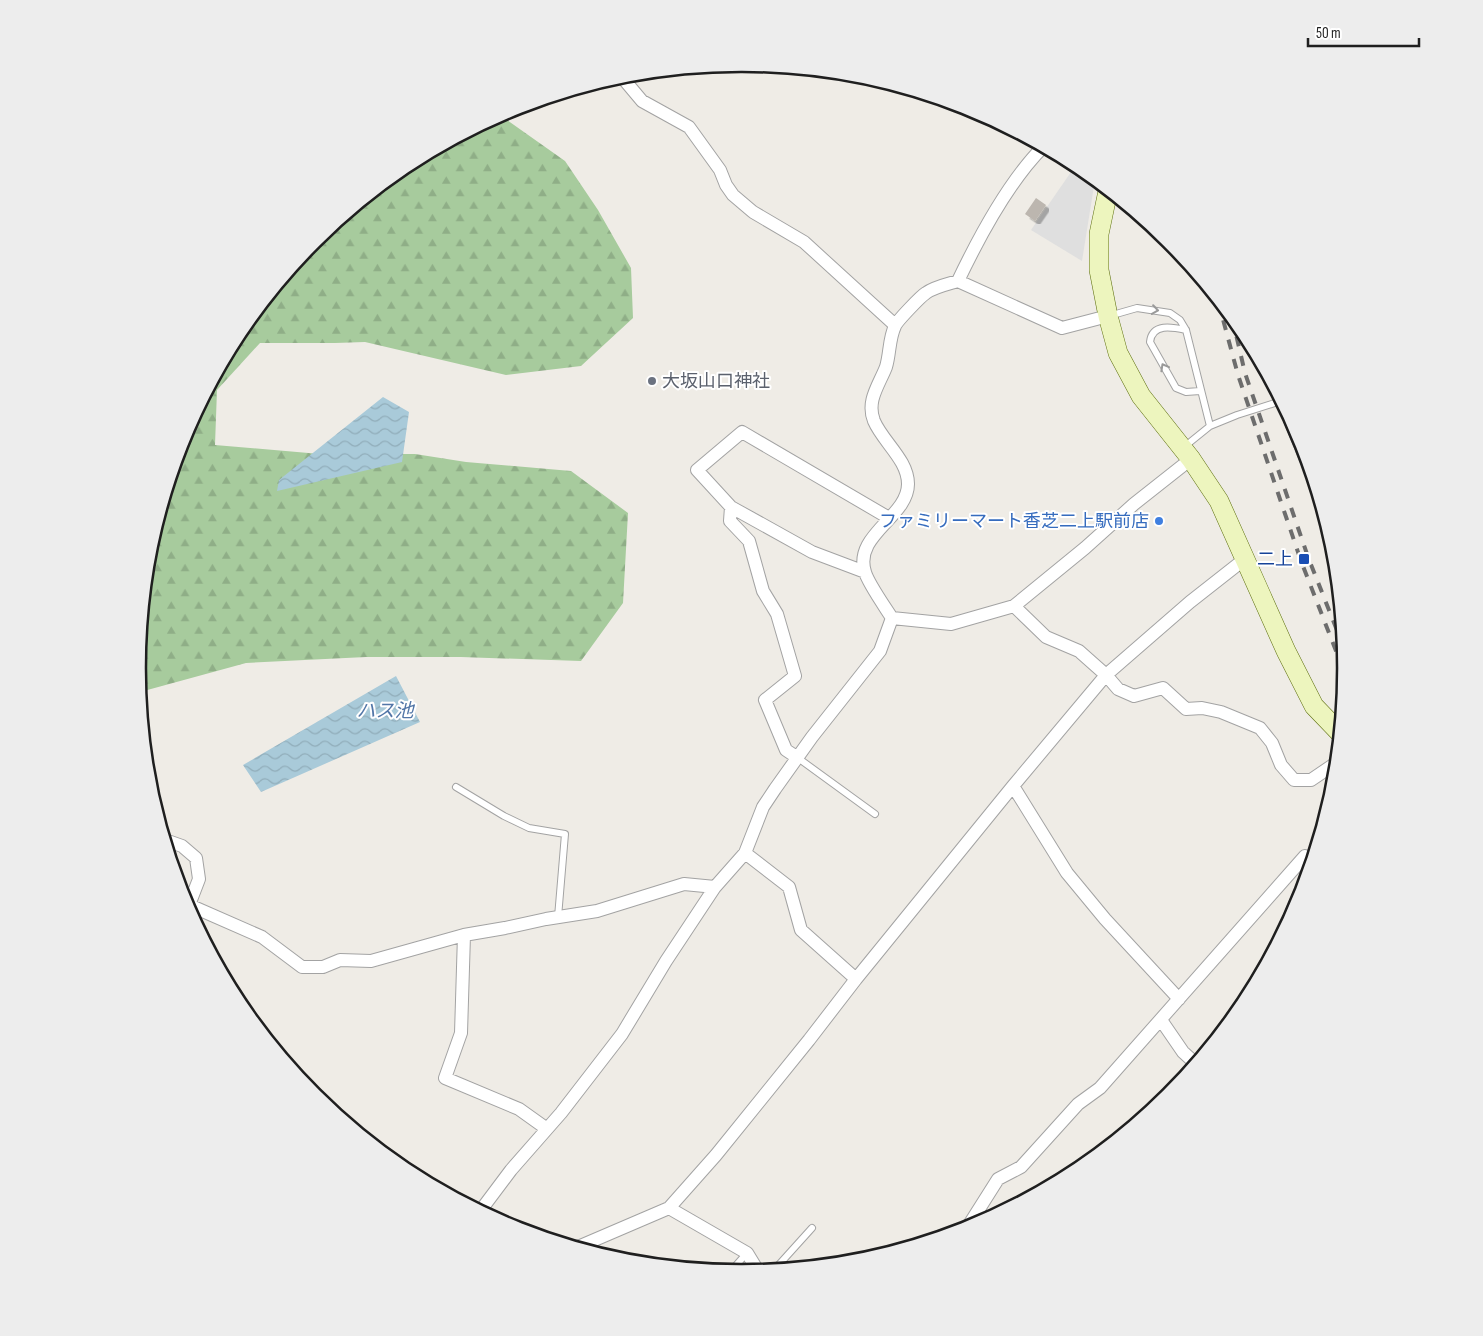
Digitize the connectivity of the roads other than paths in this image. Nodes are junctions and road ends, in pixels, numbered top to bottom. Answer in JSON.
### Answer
{"nodes":[{"id":1,"x":627,"y":84,"type":"edge"},
{"id":2,"x":1039,"y":152,"type":"edge"},
{"id":3,"x":1107,"y":198,"type":"edge"},
{"id":4,"x":958,"y":281,"type":"junction"},
{"id":5,"x":1108,"y":316,"type":"junction"},
{"id":6,"x":895,"y":325,"type":"junction"},
{"id":7,"x":1186,"y":330,"type":"junction"},
{"id":8,"x":1200,"y":391,"type":"junction"},
{"id":9,"x":1275,"y":403,"type":"edge"},
{"id":10,"x":1210,"y":426,"type":"junction"},
{"id":11,"x":1186,"y":454,"type":"junction"},
{"id":12,"x":731,"y":507,"type":"junction"},
{"id":13,"x":889,"y":518,"type":"junction"},
{"id":14,"x":1246,"y":558,"type":"junction"},
{"id":15,"x":865,"y":572,"type":"junction"},
{"id":16,"x":1014,"y":606,"type":"junction"},
{"id":17,"x":892,"y":618,"type":"junction"},
{"id":18,"x":1106,"y":675,"type":"junction"},
{"id":19,"x":1334,"y":727,"type":"edge"},
{"id":20,"x":798,"y":758,"type":"junction"},
{"id":21,"x":1329,"y":768,"type":"edge"},
{"id":22,"x":1013,"y":786,"type":"junction"},
{"id":23,"x":456,"y":787,"type":"dead end"},
{"id":24,"x":875,"y":814,"type":"dead end"},
{"id":25,"x":173,"y":843,"type":"edge"},
{"id":26,"x":745,"y":853,"type":"junction"},
{"id":27,"x":1306,"y":856,"type":"dead end"},
{"id":28,"x":715,"y":887,"type":"junction"},
{"id":29,"x":192,"y":897,"type":"edge"},
{"id":30,"x":196,"y":907,"type":"edge"},
{"id":31,"x":558,"y":917,"type":"junction"},
{"id":32,"x":464,"y":935,"type":"junction"},
{"id":33,"x":856,"y":979,"type":"junction"},
{"id":34,"x":1179,"y":999,"type":"junction"},
{"id":35,"x":1161,"y":1020,"type":"junction"},
{"id":36,"x":1191,"y":1059,"type":"edge"},
{"id":37,"x":547,"y":1129,"type":"junction"},
{"id":38,"x":484,"y":1205,"type":"edge"},
{"id":39,"x":668,"y":1208,"type":"junction"},
{"id":40,"x":976,"y":1215,"type":"edge"},
{"id":41,"x":812,"y":1228,"type":"dead end"},
{"id":42,"x":587,"y":1243,"type":"edge"},
{"id":43,"x":747,"y":1253,"type":"junction"},
{"id":44,"x":781,"y":1262,"type":"edge"},
{"id":45,"x":753,"y":1263,"type":"edge"},
{"id":46,"x":737,"y":1264,"type":"edge"}],
"edges":[{"from":1,"to":6,"type":"street"},
{"from":2,"to":4,"type":"street"},
{"from":3,"to":5,"type":"street"},
{"from":4,"to":5,"type":"street"},
{"from":4,"to":6,"type":"street"},
{"from":5,"to":7,"type":"lane","one_way":true},
{"from":5,"to":11,"type":"street"},
{"from":6,"to":13,"type":"street"},
{"from":7,"to":8,"type":"lane"},
{"from":8,"to":7,"type":"lane","one_way":true},
{"from":8,"to":10,"type":"lane"},
{"from":9,"to":10,"type":"lane"},
{"from":10,"to":11,"type":"lane"},
{"from":11,"to":14,"type":"street"},
{"from":11,"to":16,"type":"street"},
{"from":12,"to":13,"type":"street"},
{"from":12,"to":15,"type":"street"},
{"from":12,"to":20,"type":"street"},
{"from":13,"to":15,"type":"street"},
{"from":14,"to":18,"type":"street"},
{"from":14,"to":19,"type":"street"},
{"from":15,"to":17,"type":"street"},
{"from":16,"to":17,"type":"street"},
{"from":16,"to":18,"type":"street"},
{"from":17,"to":20,"type":"street"},
{"from":18,"to":21,"type":"street"},
{"from":18,"to":22,"type":"street"},
{"from":20,"to":24,"type":"lane"},
{"from":20,"to":26,"type":"street"},
{"from":22,"to":33,"type":"street"},
{"from":22,"to":34,"type":"street"},
{"from":23,"to":31,"type":"lane"},
{"from":25,"to":29,"type":"street"},
{"from":26,"to":28,"type":"street"},
{"from":26,"to":33,"type":"street"},
{"from":27,"to":34,"type":"street"},
{"from":28,"to":31,"type":"street"},
{"from":28,"to":37,"type":"street"},
{"from":30,"to":32,"type":"street"},
{"from":31,"to":32,"type":"street"},
{"from":32,"to":37,"type":"street"},
{"from":33,"to":39,"type":"street"},
{"from":34,"to":35,"type":"street"},
{"from":35,"to":36,"type":"street"},
{"from":35,"to":40,"type":"street"},
{"from":37,"to":38,"type":"street"},
{"from":39,"to":42,"type":"street"},
{"from":39,"to":43,"type":"street"},
{"from":41,"to":44,"type":"lane"},
{"from":43,"to":45,"type":"street"},
{"from":43,"to":46,"type":"lane"}]}
